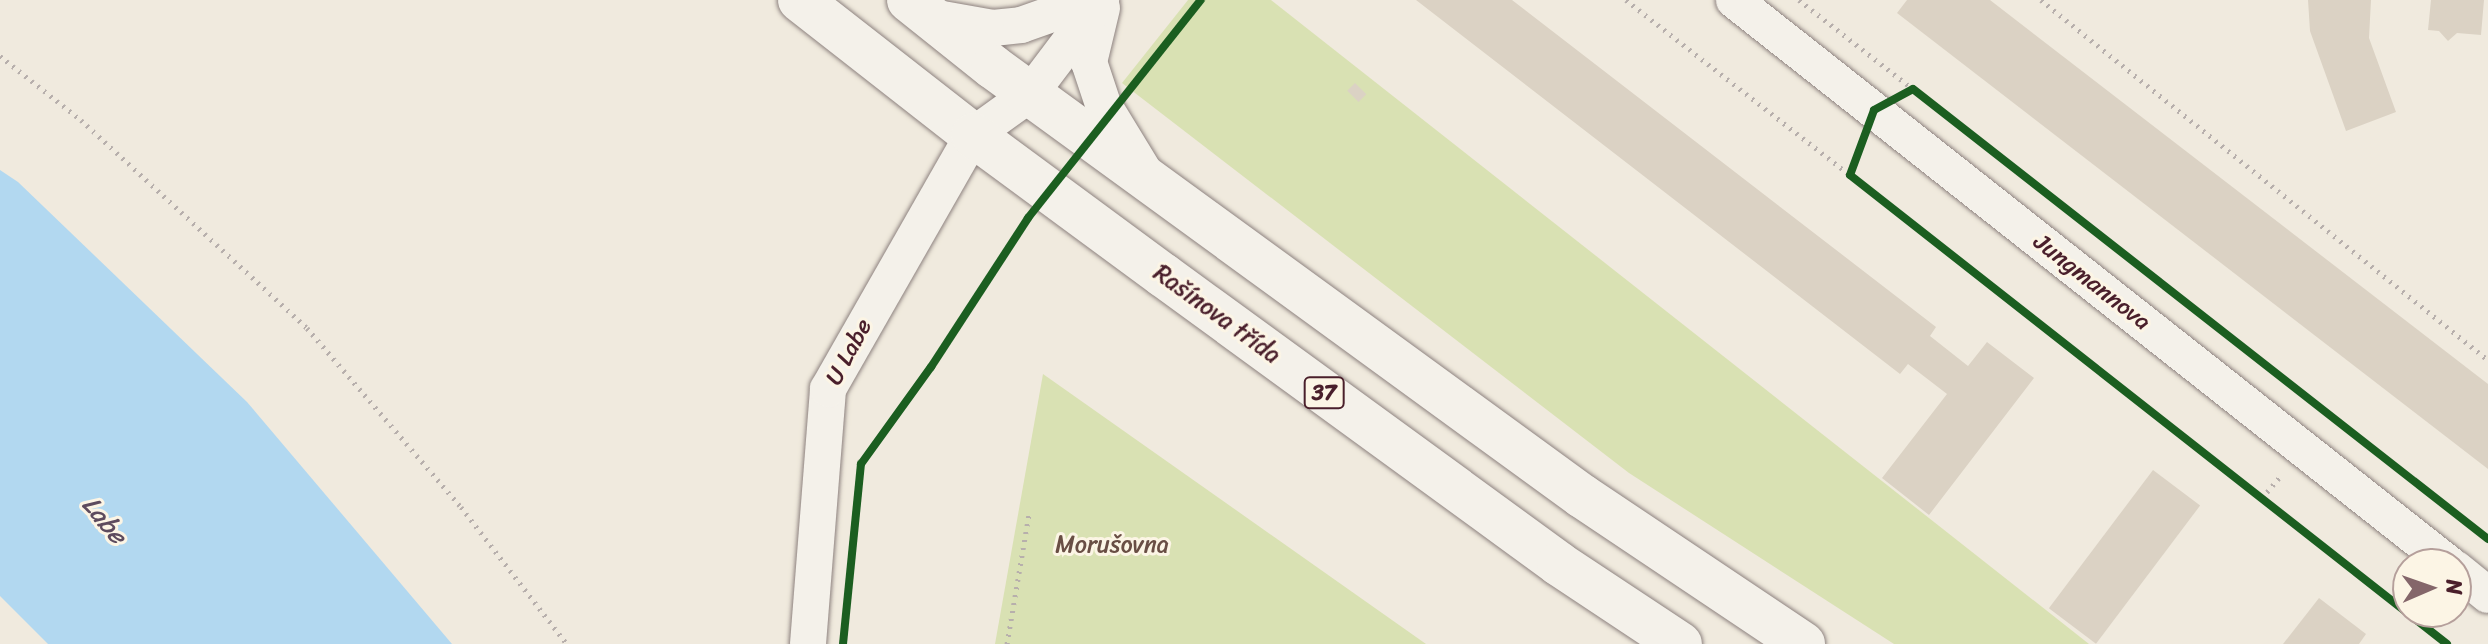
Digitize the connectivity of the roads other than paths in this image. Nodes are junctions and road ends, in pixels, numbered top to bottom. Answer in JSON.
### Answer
{"nodes":[{"id":1,"x":800,"y":0,"type":"edge"},
{"id":2,"x":1092,"y":0,"type":"edge"},
{"id":3,"x":1102,"y":0,"type":"edge"},
{"id":4,"x":1734,"y":0,"type":"edge"},
{"id":5,"x":920,"y":9,"type":"edge"},
{"id":6,"x":1030,"y":94,"type":"junction"},
{"id":7,"x":973,"y":135,"type":"junction"},
{"id":8,"x":1150,"y":181,"type":"junction"},
{"id":9,"x":2429,"y":548,"type":"edge"},
{"id":10,"x":2472,"y":582,"type":"edge"},
{"id":11,"x":2488,"y":595,"type":"edge"},
{"id":12,"x":808,"y":644,"type":"edge"},
{"id":13,"x":1680,"y":644,"type":"edge"},
{"id":14,"x":1803,"y":644,"type":"edge"}],
"edges":[{"from":1,"to":7,"type":"main road","name":"Rašínova třída","number":"37"},
{"from":2,"to":5,"type":"street"},
{"from":3,"to":6,"type":"street"},
{"from":3,"to":8,"type":"street"},
{"from":4,"to":9,"type":"street","name":"Jungmannova"},
{"from":5,"to":6,"type":"main road"},
{"from":6,"to":7,"type":"street"},
{"from":6,"to":8,"type":"main road"},
{"from":7,"to":12,"type":"street","name":"U Labe"},
{"from":7,"to":13,"type":"main road","name":"Rašínova třída","number":"37"},
{"from":8,"to":14,"type":"main road"},
{"from":10,"to":11,"type":"street"}]}
